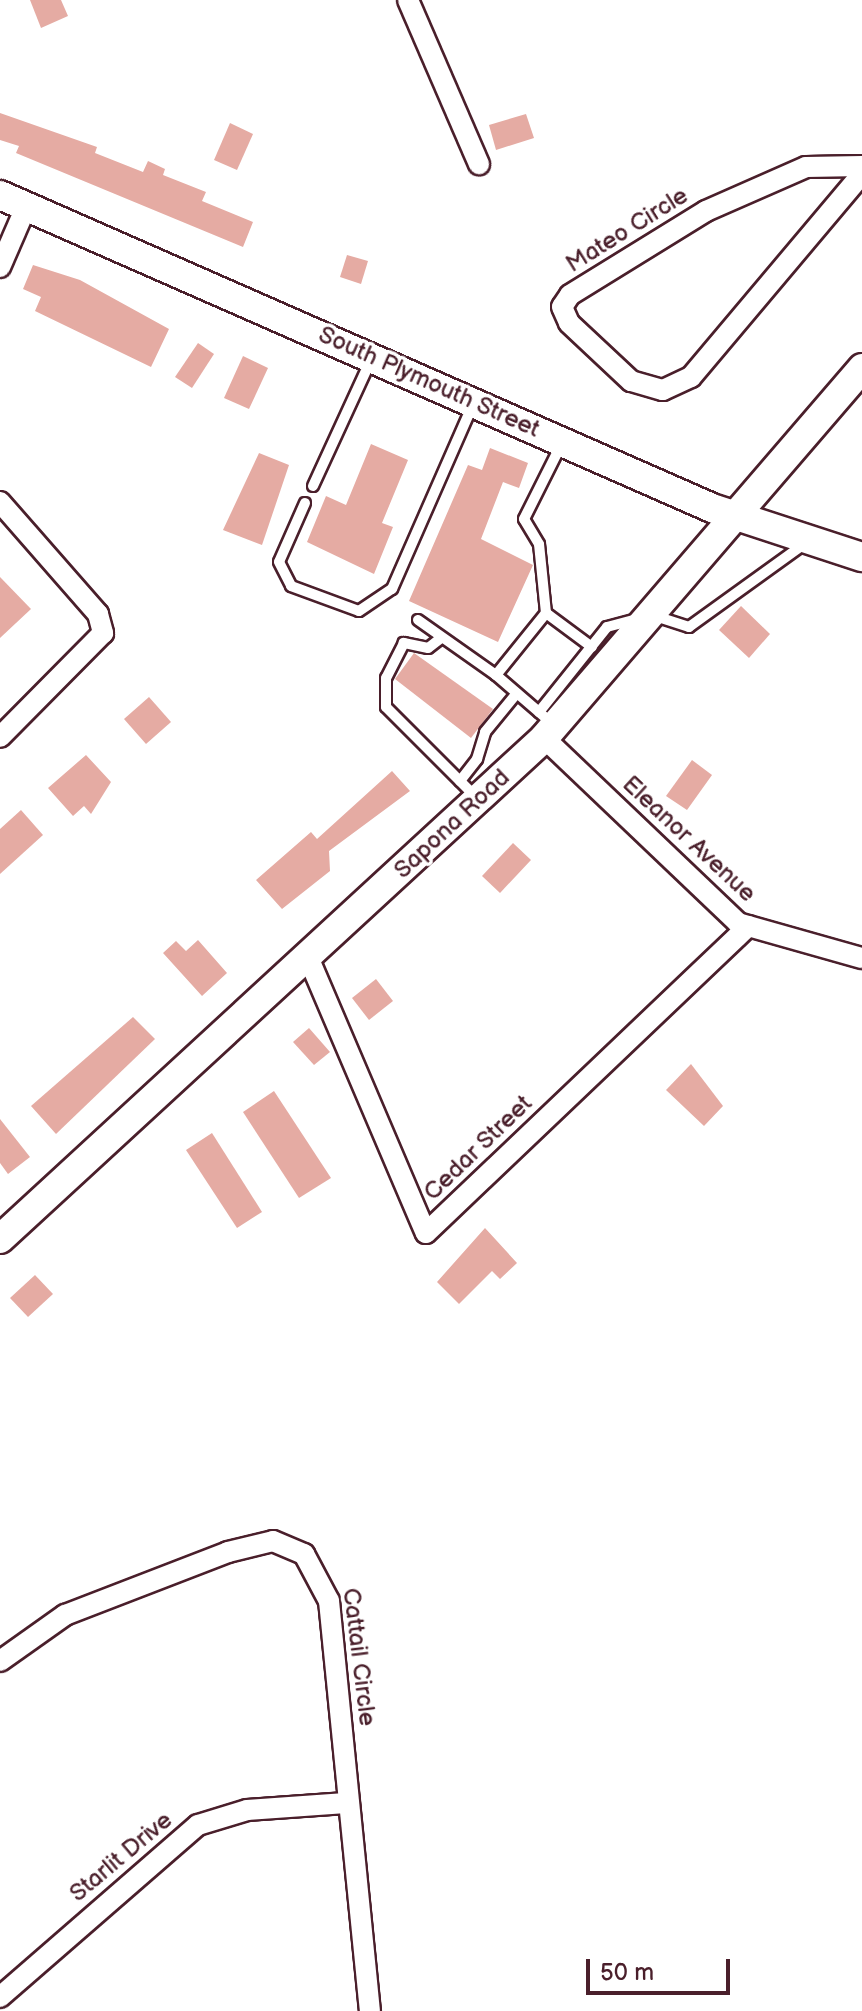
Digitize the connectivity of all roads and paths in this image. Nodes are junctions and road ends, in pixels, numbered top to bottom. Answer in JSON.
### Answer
{"nodes":[{"id":1,"x":408,"y":0,"type":"edge"},
{"id":2,"x":479,"y":164,"type":"dead end"},
{"id":3,"x":862,"y":166,"type":"edge"},
{"id":4,"x":862,"y":174,"type":"edge"},
{"id":5,"x":0,"y":195,"type":"edge"},
{"id":6,"x":26,"y":207,"type":"junction"},
{"id":7,"x":0,"y":267,"type":"edge"},
{"id":8,"x":372,"y":356,"type":"junction"},
{"id":9,"x":862,"y":368,"type":"edge"},
{"id":10,"x":474,"y":402,"type":"junction"},
{"id":11,"x":562,"y":441,"type":"junction"},
{"id":12,"x":313,"y":486,"type":"dead end"},
{"id":13,"x":0,"y":502,"type":"edge"},
{"id":14,"x":305,"y":503,"type":"dead end"},
{"id":15,"x":735,"y":517,"type":"junction"},
{"id":16,"x":809,"y":541,"type":"junction"},
{"id":17,"x":862,"y":557,"type":"edge"},
{"id":18,"x":546,"y":613,"type":"junction"},
{"id":19,"x":652,"y":615,"type":"junction"},
{"id":20,"x":418,"y":620,"type":"dead end"},
{"id":21,"x":441,"y":638,"type":"junction"},
{"id":22,"x":592,"y":647,"type":"junction"},
{"id":23,"x":496,"y":675,"type":"junction"},
{"id":24,"x":517,"y":693,"type":"junction"},
{"id":25,"x":546,"y":725,"type":"junction"},
{"id":26,"x":0,"y":737,"type":"edge"},
{"id":27,"x":469,"y":791,"type":"junction"},
{"id":28,"x":748,"y":926,"type":"junction"},
{"id":29,"x":308,"y":957,"type":"junction"},
{"id":30,"x":862,"y":958,"type":"edge"},
{"id":31,"x":0,"y":1239,"type":"edge"},
{"id":32,"x":0,"y":1661,"type":"edge"},
{"id":33,"x":346,"y":1803,"type":"junction"},
{"id":34,"x":0,"y":1997,"type":"edge"},
{"id":35,"x":370,"y":2011,"type":"edge"}],
"edges":[{"from":1,"to":2,"type":"street"},
{"from":3,"to":4,"type":"street","name":"Mateo Circle"},
{"from":5,"to":6,"type":"street","name":"South Plymouth Street"},
{"from":6,"to":7,"type":"street"},
{"from":6,"to":8,"type":"street","name":"South Plymouth Street"},
{"from":8,"to":10,"type":"street","name":"South Plymouth Street"},
{"from":8,"to":12,"type":"lane"},
{"from":9,"to":15,"type":"street","name":"Sapona Road"},
{"from":10,"to":11,"type":"street","name":"South Plymouth Street"},
{"from":10,"to":14,"type":"lane"},
{"from":11,"to":15,"type":"street","name":"South Plymouth Street"},
{"from":11,"to":18,"type":"lane"},
{"from":13,"to":26,"type":"street"},
{"from":15,"to":16,"type":"street","name":"South Plymouth Street"},
{"from":15,"to":19,"type":"street","name":"Sapona Road"},
{"from":16,"to":17,"type":"street","name":"South Plymouth Street"},
{"from":16,"to":19,"type":"lane"},
{"from":18,"to":22,"type":"lane"},
{"from":18,"to":23,"type":"lane"},
{"from":19,"to":22,"type":"lane"},
{"from":19,"to":25,"type":"street","name":"Sapona Road"},
{"from":20,"to":21,"type":"lane"},
{"from":21,"to":23,"type":"lane"},
{"from":21,"to":27,"type":"lane"},
{"from":22,"to":25,"type":"lane"},
{"from":23,"to":24,"type":"lane"},
{"from":24,"to":25,"type":"lane"},
{"from":24,"to":27,"type":"lane"},
{"from":25,"to":27,"type":"street","name":"Sapona Road"},
{"from":25,"to":28,"type":"street","name":"Eleanor Avenue"},
{"from":27,"to":29,"type":"street","name":"Sapona Road"},
{"from":28,"to":29,"type":"street","name":"Cedar Street"},
{"from":28,"to":30,"type":"street","name":"Eleanor Avenue"},
{"from":29,"to":31,"type":"street","name":"Sapona Road"},
{"from":32,"to":33,"type":"street","name":"Cattail Circle"},
{"from":33,"to":34,"type":"street","name":"Starlit Drive"},
{"from":33,"to":35,"type":"street","name":"Cattail Circle"}]}
